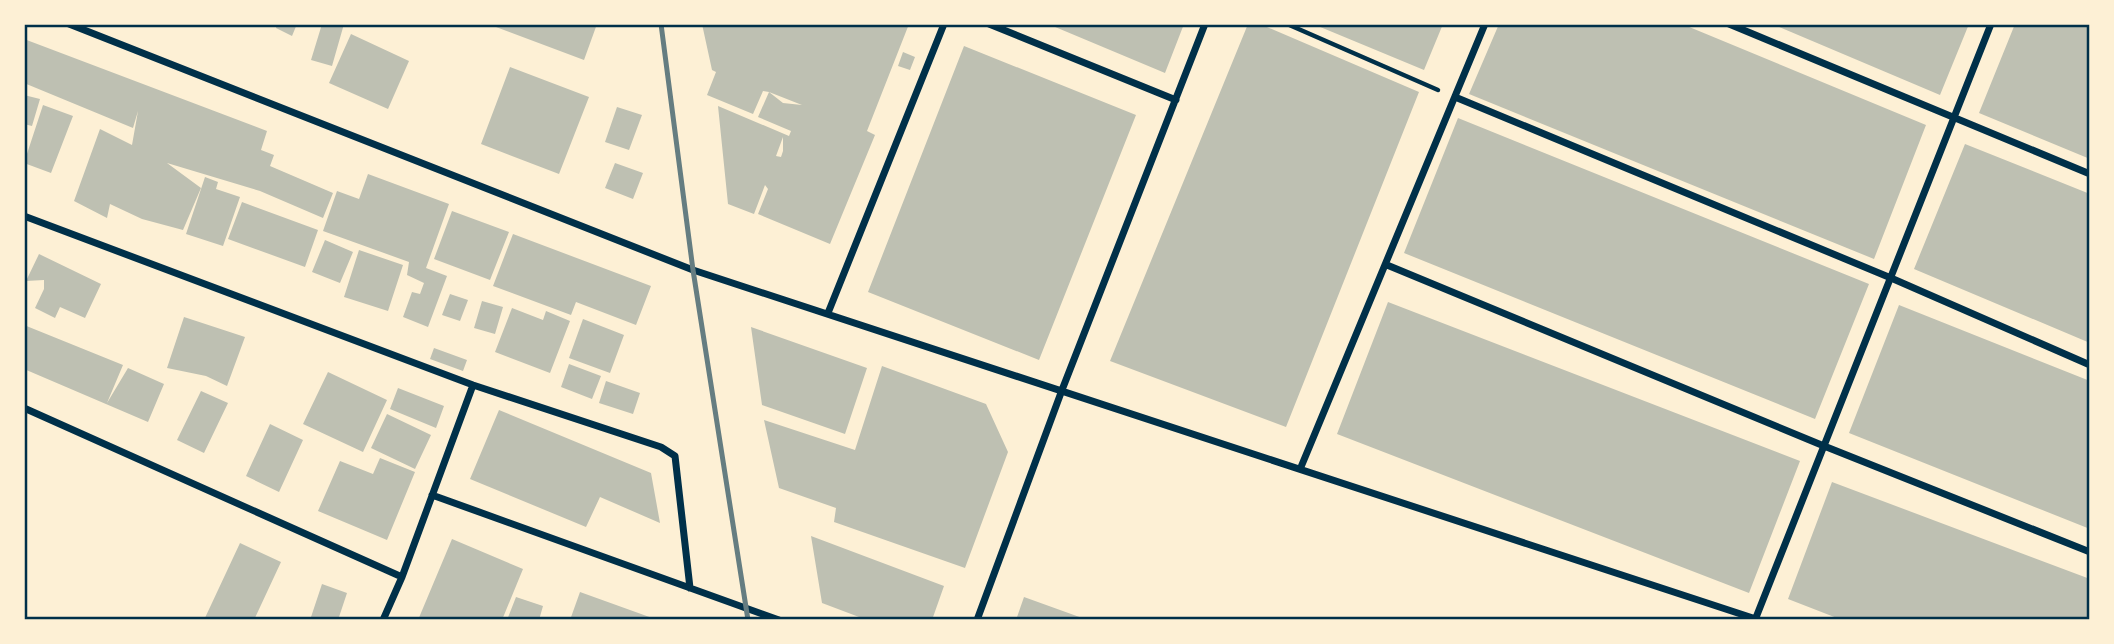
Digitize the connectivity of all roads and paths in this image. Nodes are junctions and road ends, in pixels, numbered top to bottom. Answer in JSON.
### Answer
{"nodes":[{"id":1,"x":69,"y":24,"type":"edge"},
{"id":2,"x":944,"y":24,"type":"edge"},
{"id":3,"x":989,"y":24,"type":"edge"},
{"id":4,"x":1205,"y":24,"type":"edge"},
{"id":5,"x":1287,"y":24,"type":"edge"},
{"id":6,"x":1485,"y":24,"type":"edge"},
{"id":7,"x":1729,"y":24,"type":"edge"},
{"id":8,"x":1992,"y":24,"type":"edge"},
{"id":9,"x":1455,"y":97,"type":"junction"},
{"id":10,"x":1176,"y":100,"type":"junction"},
{"id":11,"x":1955,"y":117,"type":"junction"},
{"id":12,"x":2090,"y":173,"type":"edge"},
{"id":13,"x":24,"y":216,"type":"edge"},
{"id":14,"x":1387,"y":264,"type":"junction"},
{"id":15,"x":1891,"y":278,"type":"junction"},
{"id":16,"x":828,"y":313,"type":"junction"},
{"id":17,"x":2090,"y":365,"type":"edge"},
{"id":18,"x":473,"y":385,"type":"junction"},
{"id":19,"x":1062,"y":390,"type":"junction"},
{"id":20,"x":24,"y":408,"type":"edge"},
{"id":21,"x":1824,"y":446,"type":"junction"},
{"id":22,"x":1301,"y":467,"type":"junction"},
{"id":23,"x":432,"y":495,"type":"junction"},
{"id":24,"x":2090,"y":552,"type":"edge"},
{"id":25,"x":402,"y":577,"type":"junction"},
{"id":26,"x":690,"y":589,"type":"junction"},
{"id":27,"x":1756,"y":619,"type":"edge"},
{"id":28,"x":383,"y":620,"type":"edge"},
{"id":29,"x":779,"y":620,"type":"edge"},
{"id":30,"x":977,"y":620,"type":"edge"}],
"edges":[{"from":1,"to":16,"type":"street"},
{"from":2,"to":16,"type":"street"},
{"from":3,"to":10,"type":"street"},
{"from":4,"to":10,"type":"street"},
{"from":5,"to":9,"type":"path"},
{"from":6,"to":9,"type":"street"},
{"from":7,"to":11,"type":"street"},
{"from":8,"to":11,"type":"street"},
{"from":9,"to":14,"type":"street"},
{"from":9,"to":15,"type":"street"},
{"from":10,"to":19,"type":"street"},
{"from":11,"to":12,"type":"street"},
{"from":11,"to":15,"type":"street"},
{"from":13,"to":18,"type":"street"},
{"from":14,"to":21,"type":"street"},
{"from":14,"to":22,"type":"street"},
{"from":15,"to":17,"type":"street"},
{"from":15,"to":21,"type":"street"},
{"from":16,"to":19,"type":"street"},
{"from":18,"to":23,"type":"street"},
{"from":18,"to":26,"type":"street"},
{"from":19,"to":22,"type":"street"},
{"from":19,"to":30,"type":"street"},
{"from":20,"to":25,"type":"street"},
{"from":21,"to":24,"type":"street"},
{"from":21,"to":27,"type":"street"},
{"from":22,"to":27,"type":"street"},
{"from":23,"to":25,"type":"street"},
{"from":23,"to":26,"type":"street"},
{"from":25,"to":28,"type":"street"},
{"from":26,"to":29,"type":"street"}]}
